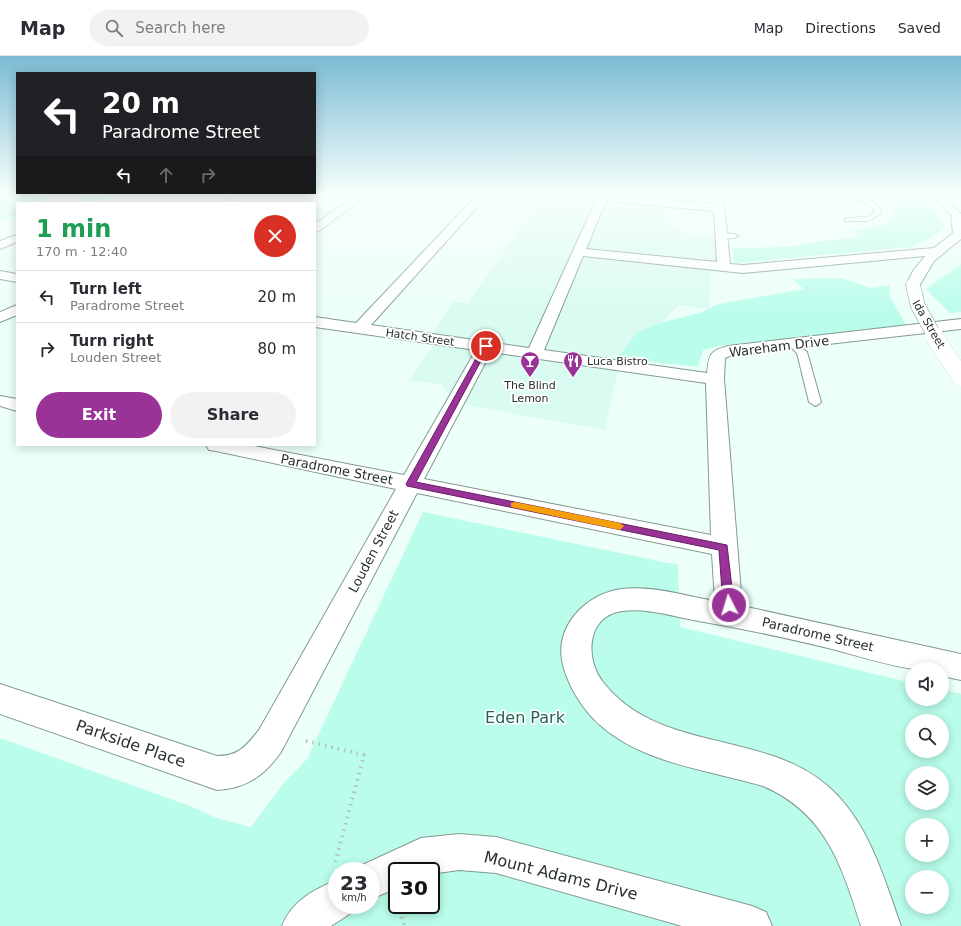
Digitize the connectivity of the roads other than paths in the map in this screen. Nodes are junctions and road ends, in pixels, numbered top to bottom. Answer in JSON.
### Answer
{"nodes":[{"id":1,"x":446,"y":235,"type":"edge"},
{"id":2,"x":587,"y":235,"type":"edge"},
{"id":3,"x":728,"y":235,"type":"edge"},
{"id":4,"x":16,"y":238,"type":"edge"},
{"id":5,"x":958,"y":239,"type":"edge"},
{"id":6,"x":0,"y":246,"type":"edge"},
{"id":7,"x":937,"y":251,"type":"junction"},
{"id":8,"x":580,"y":252,"type":"junction"},
{"id":9,"x":724,"y":268,"type":"junction"},
{"id":10,"x":0,"y":275,"type":"edge"},
{"id":11,"x":16,"y":278,"type":"edge"},
{"id":12,"x":16,"y":310,"type":"edge"},
{"id":13,"x":0,"y":318,"type":"edge"},
{"id":14,"x":316,"y":322,"type":"edge"},
{"id":15,"x":961,"y":324,"type":"edge"},
{"id":16,"x":360,"y":328,"type":"junction"},
{"id":17,"x":792,"y":344,"type":"junction"},
{"id":18,"x":486,"y":346,"type":"junction"},
{"id":19,"x":535,"y":353,"type":"junction"},
{"id":20,"x":961,"y":377,"type":"edge"},
{"id":21,"x":715,"y":379,"type":"junction"},
{"id":22,"x":0,"y":401,"type":"edge"},
{"id":23,"x":815,"y":402,"type":"dead end"},
{"id":24,"x":16,"y":405,"type":"edge"},
{"id":25,"x":221,"y":446,"type":"edge"},
{"id":26,"x":411,"y":484,"type":"junction"},
{"id":27,"x":724,"y":547,"type":"junction"},
{"id":28,"x":729,"y":614,"type":"junction"},
{"id":29,"x":961,"y":667,"type":"edge"},
{"id":30,"x":0,"y":699,"type":"edge"},
{"id":31,"x":259,"y":756,"type":"joint"},
{"id":32,"x":380,"y":876,"type":"edge"},
{"id":33,"x":752,"y":926,"type":"edge"},
{"id":34,"x":881,"y":926,"type":"edge"}],
"edges":[{"from":1,"to":16,"type":"street"},
{"from":2,"to":8,"type":"street"},
{"from":3,"to":9,"type":"street"},
{"from":4,"to":6,"type":"street"},
{"from":5,"to":7,"type":"street","name":"Ida Street"},
{"from":7,"to":9,"type":"street"},
{"from":7,"to":20,"type":"street","name":"Ida Street","bridge":true},
{"from":8,"to":9,"type":"street"},
{"from":8,"to":19,"type":"street"},
{"from":10,"to":11,"type":"street"},
{"from":12,"to":13,"type":"street"},
{"from":14,"to":16,"type":"street","name":"Hatch Street"},
{"from":15,"to":17,"type":"street","name":"Wareham Drive"},
{"from":16,"to":18,"type":"street","name":"Hatch Street"},
{"from":17,"to":21,"type":"street","name":"Wareham Drive"},
{"from":17,"to":23,"type":"lane"},
{"from":18,"to":19,"type":"street","name":"Hatch Street"},
{"from":18,"to":26,"type":"street","name":"Louden Street"},
{"from":19,"to":21,"type":"street","name":"Hatch Street"},
{"from":21,"to":27,"type":"street","name":"Wareham Drive"},
{"from":22,"to":24,"type":"street"},
{"from":25,"to":26,"type":"street","name":"Paradrome Street"},
{"from":26,"to":27,"type":"street","name":"Paradrome Street"},
{"from":26,"to":31,"type":"street","name":"Louden Street"},
{"from":27,"to":28,"type":"street"},
{"from":28,"to":29,"type":"street","name":"Paradrome Street"},
{"from":28,"to":34,"type":"street","name":"Paradrome Street"},
{"from":30,"to":31,"type":"street","name":"Parkside Place"},
{"from":32,"to":33,"type":"street","name":"Mount Adams Drive"}]}
